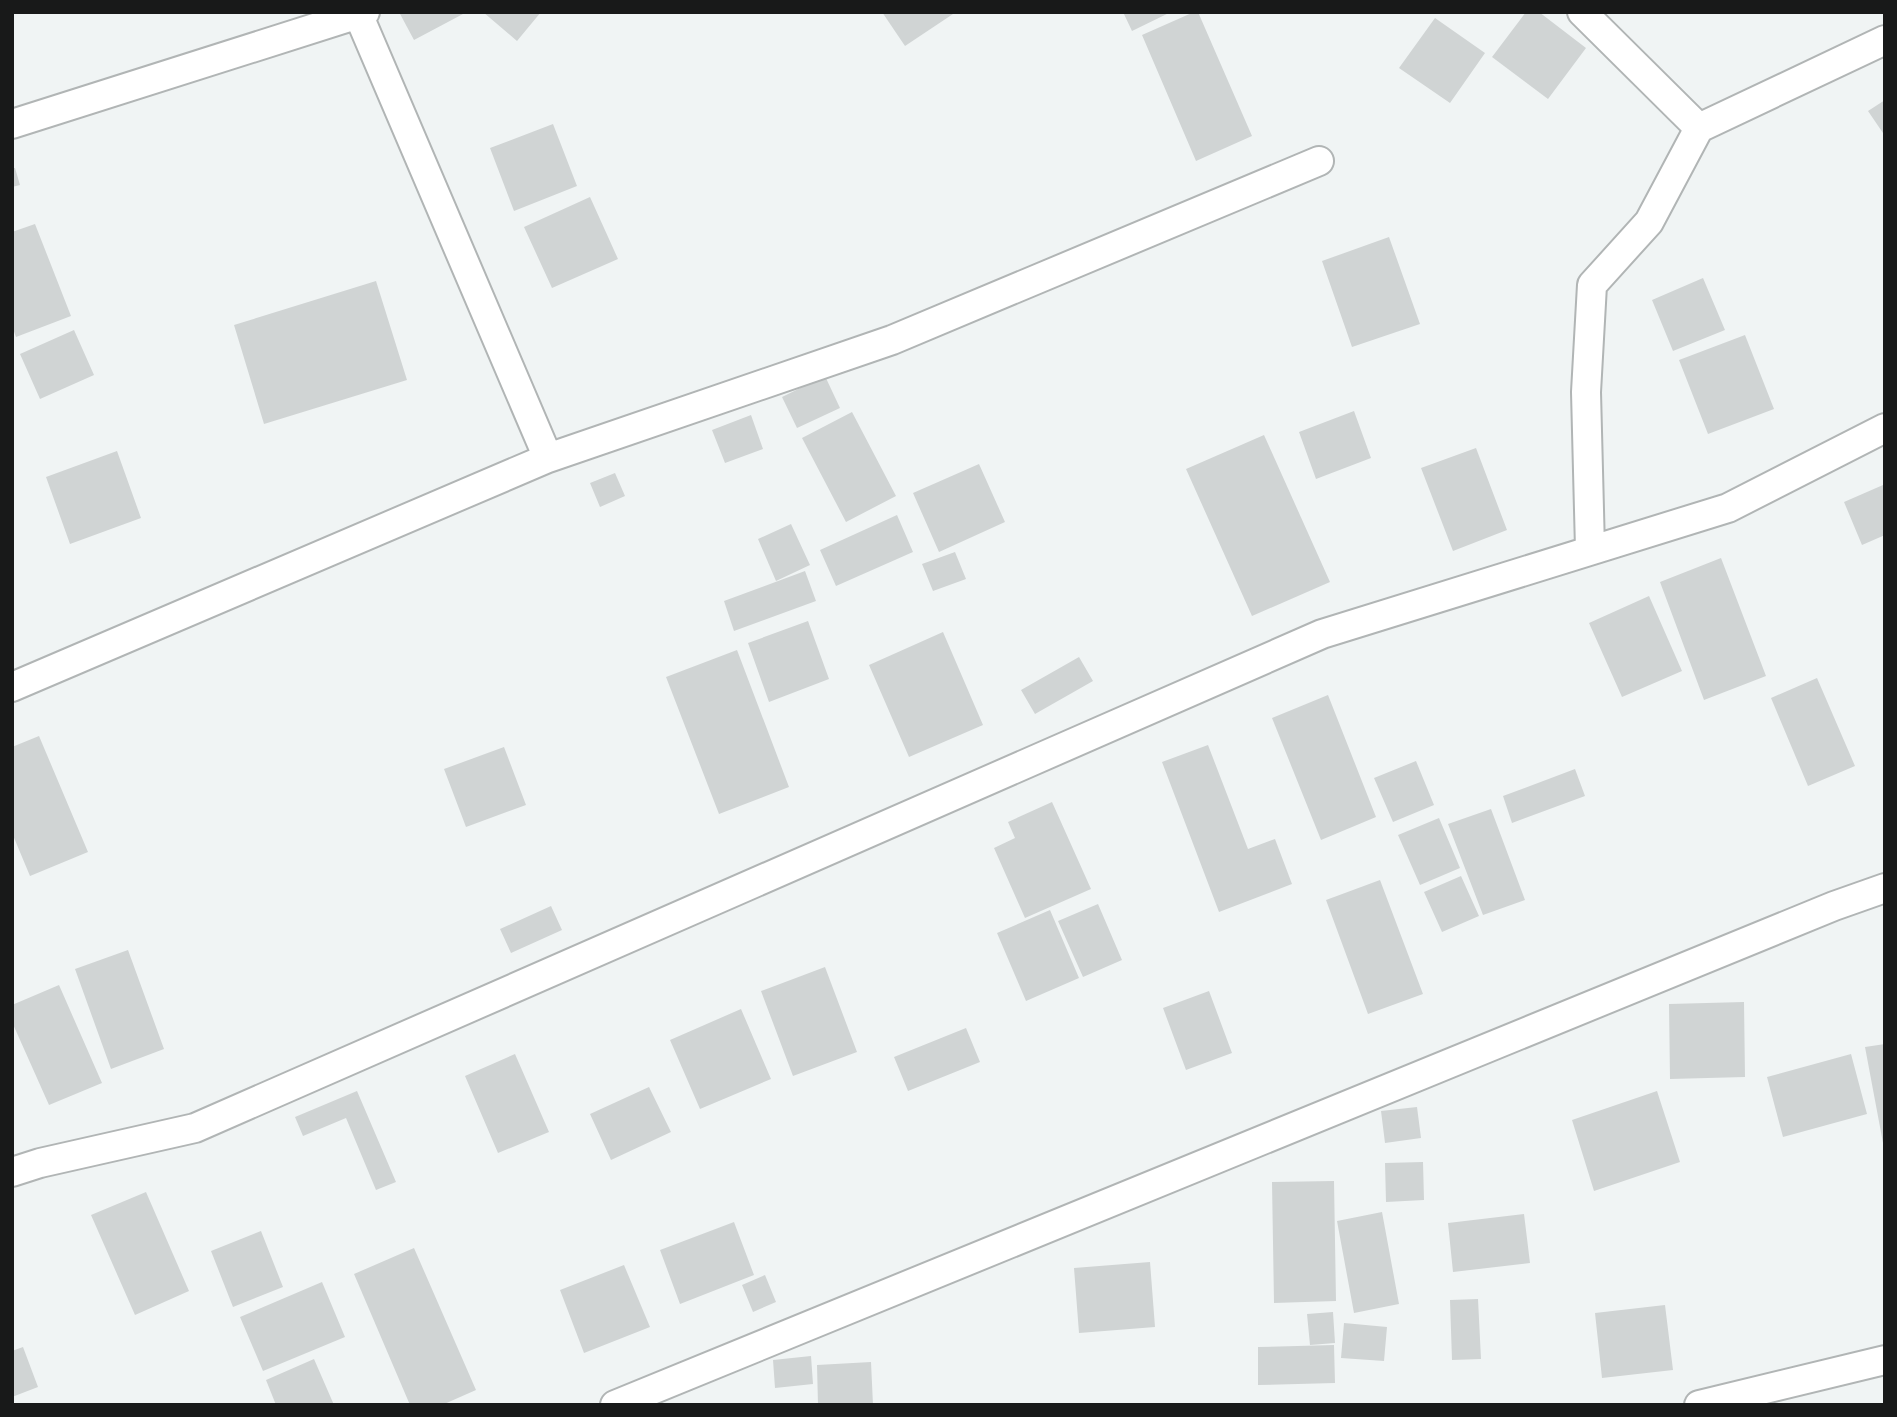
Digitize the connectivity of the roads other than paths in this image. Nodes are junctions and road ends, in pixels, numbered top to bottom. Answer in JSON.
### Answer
{"nodes":[{"id":1,"x":1581,"y":12,"type":"edge"},
{"id":2,"x":362,"y":14,"type":"edge"},
{"id":3,"x":1885,"y":40,"type":"edge"},
{"id":4,"x":12,"y":124,"type":"edge"},
{"id":5,"x":1699,"y":128,"type":"junction"},
{"id":6,"x":1319,"y":161,"type":"dead end"},
{"id":7,"x":1885,"y":428,"type":"edge"},
{"id":8,"x":548,"y":458,"type":"junction"},
{"id":9,"x":1590,"y":549,"type":"junction"},
{"id":10,"x":12,"y":687,"type":"edge"},
{"id":11,"x":1885,"y":888,"type":"edge"},
{"id":12,"x":12,"y":1172,"type":"edge"},
{"id":13,"x":1885,"y":1360,"type":"edge"},
{"id":14,"x":614,"y":1405,"type":"edge"},
{"id":15,"x":1699,"y":1405,"type":"edge"}],
"edges":[{"from":1,"to":5,"type":"street"},
{"from":2,"to":4,"type":"street"},
{"from":2,"to":8,"type":"street"},
{"from":3,"to":5,"type":"street"},
{"from":5,"to":9,"type":"street"},
{"from":6,"to":8,"type":"street"},
{"from":7,"to":9,"type":"street"},
{"from":8,"to":10,"type":"street"},
{"from":9,"to":12,"type":"street"},
{"from":11,"to":14,"type":"street"},
{"from":13,"to":15,"type":"street"}]}
